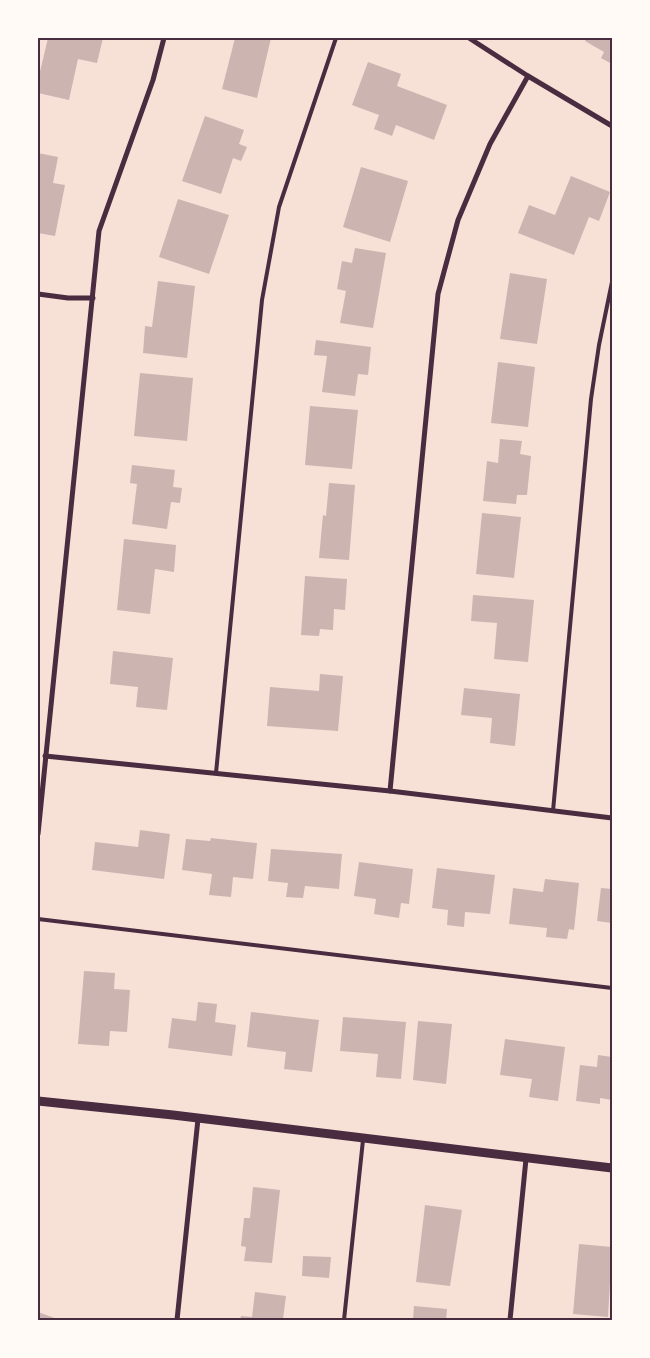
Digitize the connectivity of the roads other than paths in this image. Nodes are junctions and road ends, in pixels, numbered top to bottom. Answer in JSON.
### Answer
{"nodes":[{"id":1,"x":164,"y":38,"type":"edge"},
{"id":2,"x":336,"y":38,"type":"edge"},
{"id":3,"x":469,"y":38,"type":"edge"},
{"id":4,"x":528,"y":76,"type":"junction"},
{"id":5,"x":612,"y":126,"type":"edge"},
{"id":6,"x":612,"y":282,"type":"edge"},
{"id":7,"x":38,"y":294,"type":"edge"},
{"id":8,"x":92,"y":298,"type":"junction"},
{"id":9,"x":45,"y":756,"type":"junction"},
{"id":10,"x":216,"y":773,"type":"junction"},
{"id":11,"x":390,"y":791,"type":"junction"},
{"id":12,"x":553,"y":810,"type":"junction"},
{"id":13,"x":612,"y":818,"type":"edge"},
{"id":14,"x":38,"y":834,"type":"edge"},
{"id":15,"x":38,"y":919,"type":"edge"},
{"id":16,"x":612,"y":988,"type":"edge"},
{"id":17,"x":38,"y":1101,"type":"edge"},
{"id":18,"x":198,"y":1119,"type":"junction"},
{"id":19,"x":363,"y":1140,"type":"junction"},
{"id":20,"x":526,"y":1159,"type":"junction"},
{"id":21,"x":612,"y":1168,"type":"edge"},
{"id":22,"x":177,"y":1320,"type":"edge"},
{"id":23,"x":344,"y":1320,"type":"edge"},
{"id":24,"x":510,"y":1320,"type":"edge"}],
"edges":[{"from":1,"to":8,"type":"street"},
{"from":2,"to":10,"type":"lane"},
{"from":3,"to":4,"type":"street"},
{"from":4,"to":5,"type":"street"},
{"from":4,"to":11,"type":"street"},
{"from":6,"to":12,"type":"lane"},
{"from":7,"to":8,"type":"street"},
{"from":8,"to":9,"type":"street"},
{"from":9,"to":10,"type":"street"},
{"from":9,"to":14,"type":"street"},
{"from":10,"to":11,"type":"street"},
{"from":11,"to":12,"type":"street"},
{"from":12,"to":13,"type":"street"},
{"from":15,"to":16,"type":"lane"},
{"from":17,"to":18,"type":"street"},
{"from":18,"to":19,"type":"street"},
{"from":18,"to":22,"type":"street"},
{"from":19,"to":20,"type":"street"},
{"from":19,"to":23,"type":"lane"},
{"from":20,"to":21,"type":"street"},
{"from":20,"to":24,"type":"street"}]}
